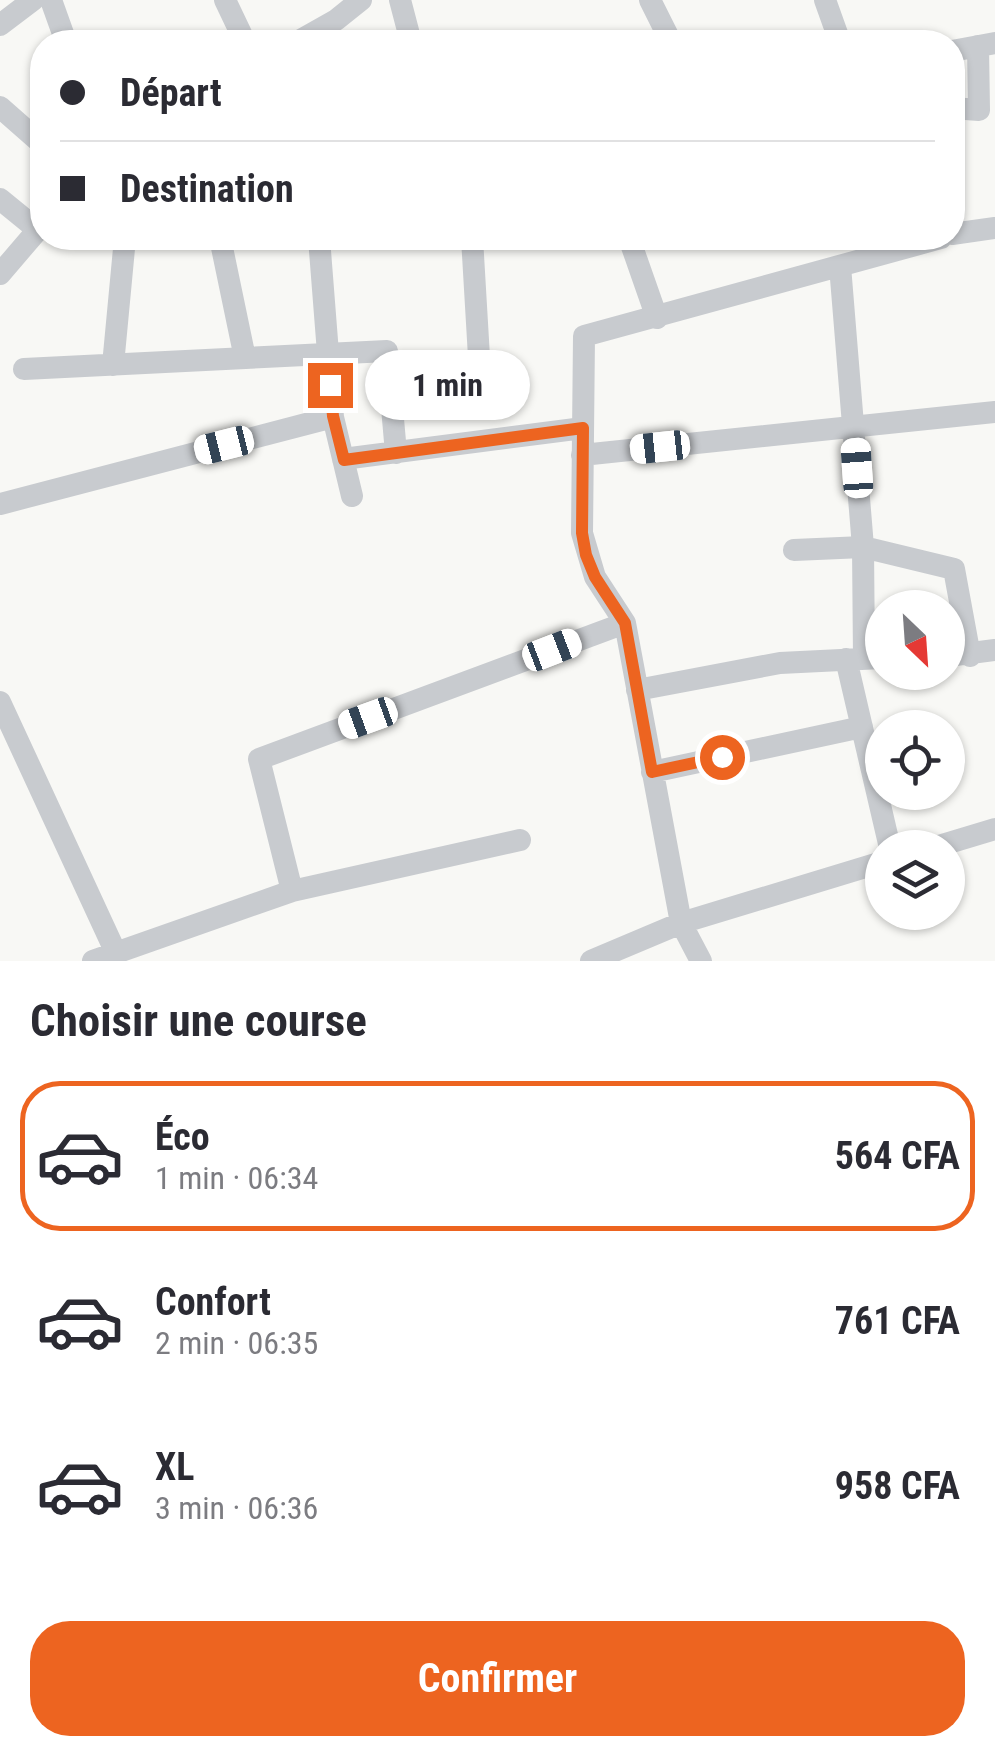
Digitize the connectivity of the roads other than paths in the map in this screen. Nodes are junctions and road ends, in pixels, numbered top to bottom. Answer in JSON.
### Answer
{"nodes":[{"id":1,"x":34,"y":0,"type":"edge"},
{"id":2,"x":51,"y":0,"type":"edge"},
{"id":3,"x":225,"y":0,"type":"edge"},
{"id":4,"x":361,"y":0,"type":"edge"},
{"id":5,"x":400,"y":0,"type":"edge"},
{"id":6,"x":650,"y":0,"type":"edge"},
{"id":7,"x":825,"y":0,"type":"edge"},
{"id":8,"x":0,"y":25,"type":"edge"},
{"id":9,"x":62,"y":30,"type":"edge"},
{"id":10,"x":239,"y":30,"type":"edge"},
{"id":11,"x":318,"y":30,"type":"edge"},
{"id":12,"x":408,"y":30,"type":"edge"},
{"id":13,"x":665,"y":30,"type":"edge"},
{"id":14,"x":836,"y":30,"type":"edge"},
{"id":15,"x":987,"y":45,"type":"edge"},
{"id":16,"x":0,"y":107,"type":"edge"},
{"id":17,"x":965,"y":109,"type":"edge"},
{"id":18,"x":30,"y":133,"type":"edge"},
{"id":19,"x":0,"y":199,"type":"edge"},
{"id":20,"x":30,"y":220,"type":"edge"},
{"id":21,"x":995,"y":228,"type":"edge"},
{"id":22,"x":965,"y":232,"type":"edge"},
{"id":23,"x":30,"y":239,"type":"edge"},
{"id":24,"x":123,"y":250,"type":"edge"},
{"id":25,"x":222,"y":250,"type":"edge"},
{"id":26,"x":320,"y":250,"type":"edge"},
{"id":27,"x":473,"y":250,"type":"edge"},
{"id":28,"x":634,"y":250,"type":"edge"},
{"id":29,"x":898,"y":250,"type":"edge"},
{"id":30,"x":840,"y":266,"type":"junction"},
{"id":31,"x":0,"y":274,"type":"edge"},
{"id":32,"x":657,"y":318,"type":"junction"},
{"id":33,"x":328,"y":354,"type":"junction"},
{"id":34,"x":245,"y":358,"type":"junction"},
{"id":35,"x":113,"y":364,"type":"junction"},
{"id":36,"x":24,"y":369,"type":"dead end"},
{"id":37,"x":480,"y":374,"type":"dead end"},
{"id":38,"x":995,"y":412,"type":"edge"},
{"id":39,"x":333,"y":416,"type":"junction"},
{"id":40,"x":583,"y":428,"type":"junction"},
{"id":41,"x":854,"y":428,"type":"junction"},
{"id":42,"x":396,"y":453,"type":"junction"},
{"id":43,"x":582,"y":455,"type":"junction"},
{"id":44,"x":344,"y":460,"type":"junction"},
{"id":45,"x":352,"y":496,"type":"dead end"},
{"id":46,"x":0,"y":504,"type":"edge"},
{"id":47,"x":863,"y":548,"type":"junction"},
{"id":48,"x":794,"y":550,"type":"dead end"},
{"id":49,"x":955,"y":590,"type":"edge"},
{"id":50,"x":625,"y":623,"type":"junction"},
{"id":51,"x":995,"y":650,"type":"edge"},
{"id":52,"x":965,"y":655,"type":"edge"},
{"id":53,"x":864,"y":659,"type":"edge"},
{"id":54,"x":637,"y":690,"type":"junction"},
{"id":55,"x":0,"y":702,"type":"edge"},
{"id":56,"x":862,"y":727,"type":"junction"},
{"id":57,"x":652,"y":772,"type":"junction"},
{"id":58,"x":995,"y":829,"type":"edge"},
{"id":59,"x":886,"y":830,"type":"edge"},
{"id":60,"x":965,"y":838,"type":"edge"},
{"id":61,"x":520,"y":840,"type":"dead end"},
{"id":62,"x":865,"y":867,"type":"edge"},
{"id":63,"x":292,"y":891,"type":"junction"},
{"id":64,"x":681,"y":923,"type":"junction"},
{"id":65,"x":104,"y":957,"type":"edge"},
{"id":66,"x":592,"y":961,"type":"edge"},
{"id":67,"x":701,"y":961,"type":"edge"}],
"edges":[{"from":1,"to":8,"type":"street"},
{"from":2,"to":9,"type":"street"},
{"from":3,"to":10,"type":"street"},
{"from":4,"to":11,"type":"street"},
{"from":5,"to":12,"type":"street"},
{"from":6,"to":13,"type":"street"},
{"from":7,"to":14,"type":"street"},
{"from":15,"to":17,"type":"street"},
{"from":16,"to":18,"type":"street"},
{"from":19,"to":20,"type":"street"},
{"from":21,"to":22,"type":"street"},
{"from":23,"to":31,"type":"street"},
{"from":24,"to":35,"type":"street"},
{"from":25,"to":34,"type":"street"},
{"from":26,"to":33,"type":"street"},
{"from":27,"to":37,"type":"street"},
{"from":28,"to":32,"type":"street"},
{"from":29,"to":30,"type":"street"},
{"from":30,"to":32,"type":"street"},
{"from":30,"to":41,"type":"street"},
{"from":32,"to":40,"type":"street"},
{"from":33,"to":34,"type":"street"},
{"from":33,"to":39,"type":"street"},
{"from":33,"to":42,"type":"street"},
{"from":34,"to":35,"type":"street"},
{"from":35,"to":36,"type":"street"},
{"from":38,"to":41,"type":"street"},
{"from":39,"to":44,"type":"street"},
{"from":39,"to":46,"type":"street"},
{"from":40,"to":42,"type":"street"},
{"from":40,"to":43,"type":"street"},
{"from":41,"to":43,"type":"street"},
{"from":41,"to":47,"type":"street"},
{"from":42,"to":44,"type":"street"},
{"from":43,"to":50,"type":"street"},
{"from":44,"to":45,"type":"street"},
{"from":47,"to":48,"type":"street"},
{"from":47,"to":49,"type":"street"},
{"from":47,"to":53,"type":"street"},
{"from":50,"to":54,"type":"street"},
{"from":50,"to":63,"type":"street"},
{"from":51,"to":52,"type":"street"},
{"from":53,"to":54,"type":"street"},
{"from":53,"to":56,"type":"street"},
{"from":54,"to":57,"type":"street"},
{"from":55,"to":65,"type":"street"},
{"from":56,"to":57,"type":"street"},
{"from":56,"to":59,"type":"street"},
{"from":57,"to":64,"type":"street"},
{"from":58,"to":60,"type":"street"},
{"from":61,"to":63,"type":"street"},
{"from":62,"to":64,"type":"street"},
{"from":63,"to":65,"type":"street"},
{"from":64,"to":66,"type":"street"},
{"from":64,"to":67,"type":"street"}]}
